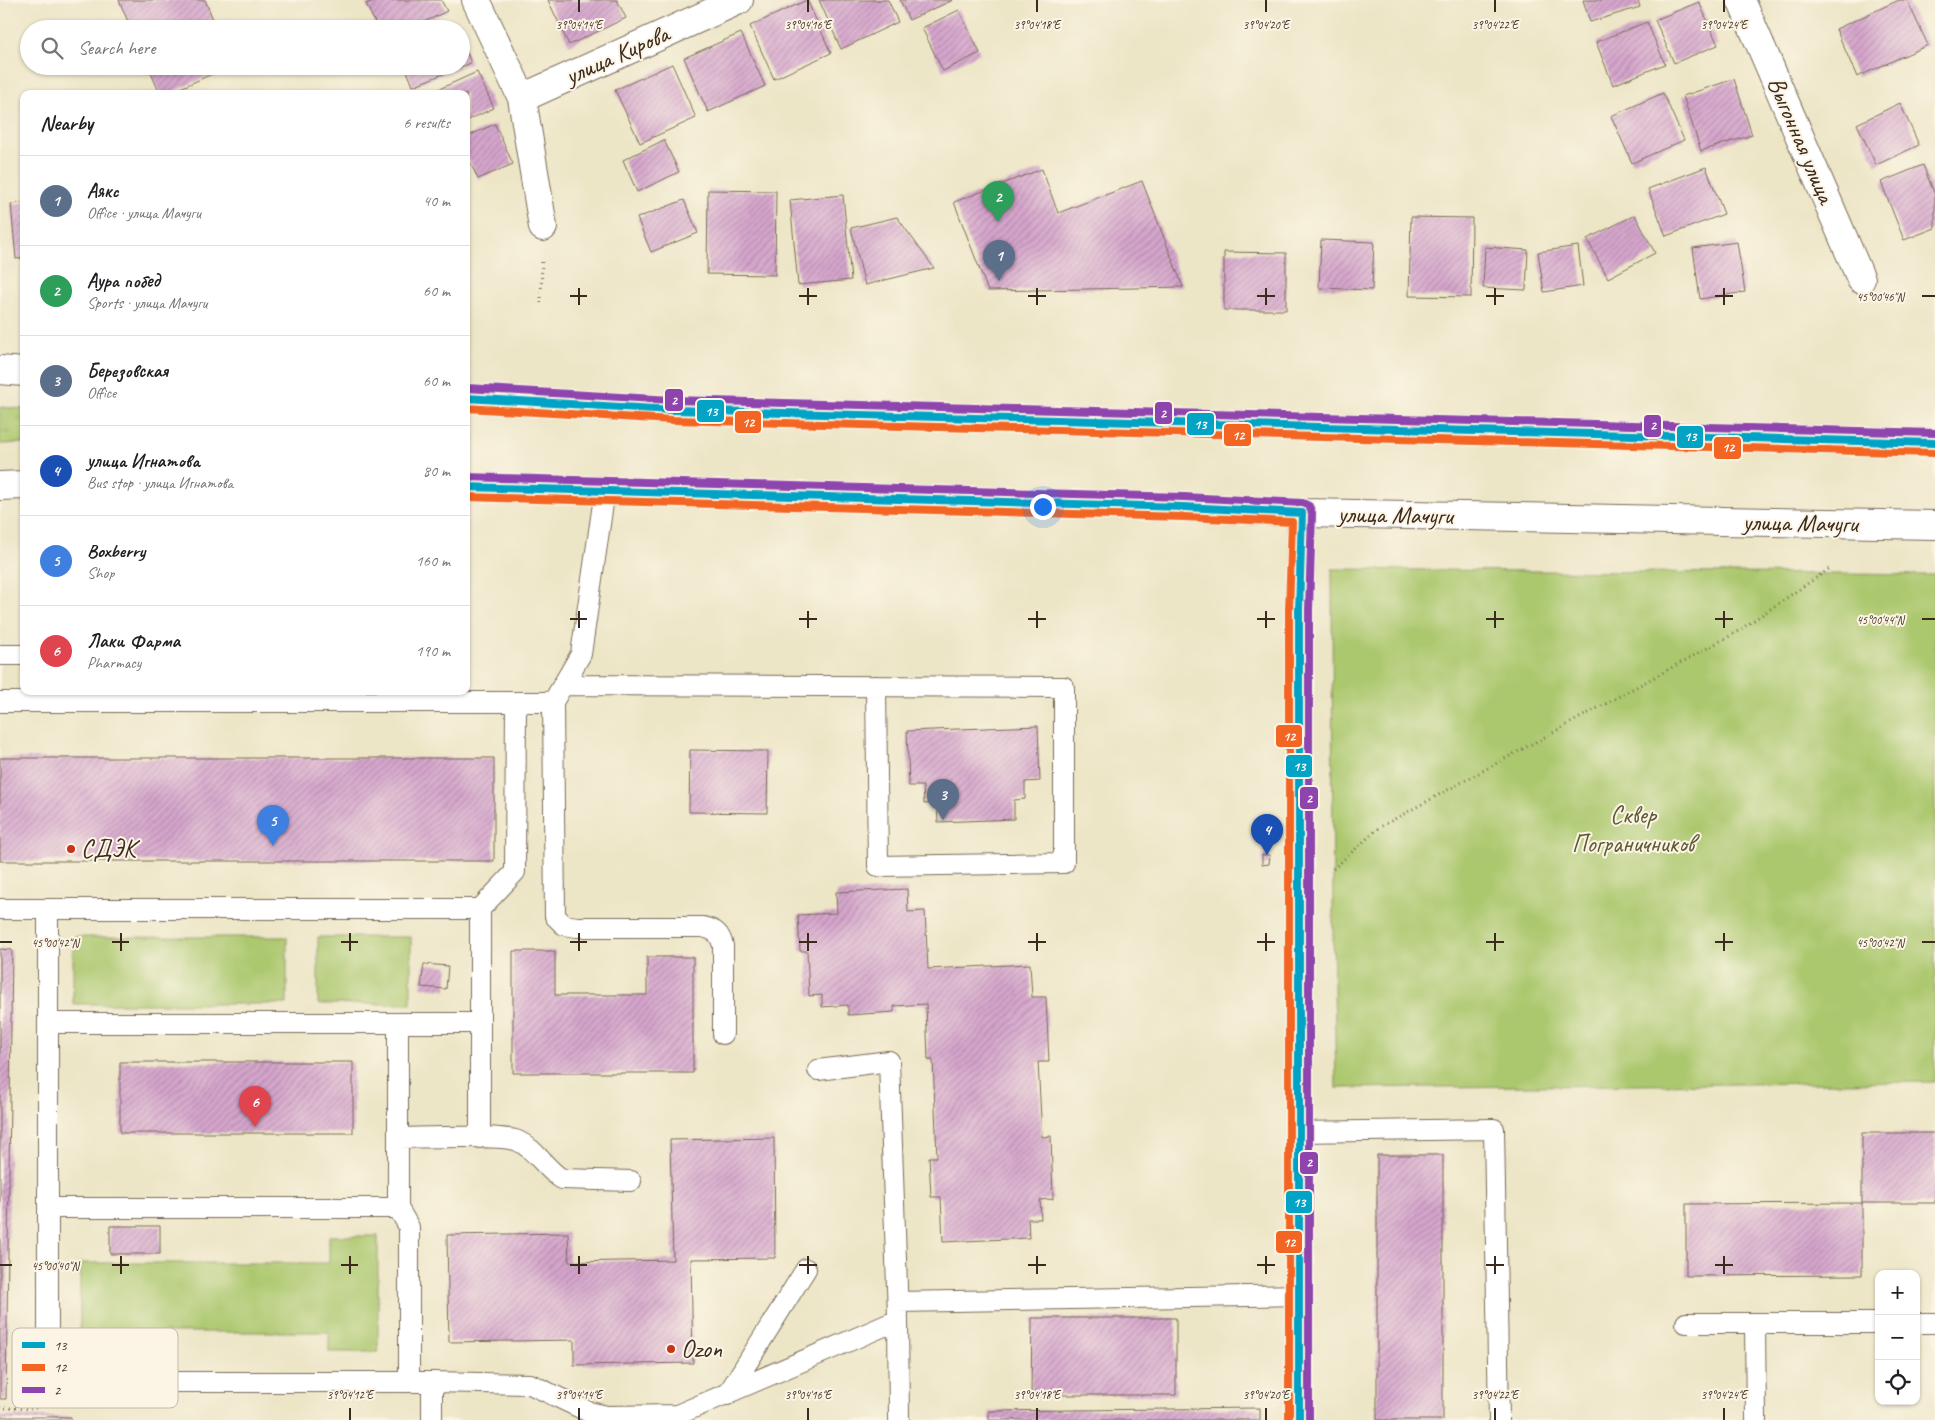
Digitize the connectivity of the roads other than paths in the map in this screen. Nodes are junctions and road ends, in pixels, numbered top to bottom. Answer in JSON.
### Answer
{"nodes":[{"id":1,"x":476,"y":0,"type":"edge"},
{"id":2,"x":739,"y":0,"type":"edge"},
{"id":3,"x":1741,"y":0,"type":"edge"},
{"id":4,"x":522,"y":98,"type":"junction"},
{"id":5,"x":544,"y":227,"type":"road end"},
{"id":6,"x":1861,"y":279,"type":"dead end"},
{"id":7,"x":0,"y":370,"type":"edge"},
{"id":8,"x":20,"y":372,"type":"edge"},
{"id":9,"x":470,"y":398,"type":"edge"},
{"id":10,"x":1935,"y":443,"type":"edge"},
{"id":11,"x":20,"y":485,"type":"edge"},
{"id":12,"x":0,"y":486,"type":"edge"},
{"id":13,"x":470,"y":487,"type":"edge"},
{"id":14,"x":605,"y":490,"type":"junction"},
{"id":15,"x":1302,"y":513,"type":"junction"},
{"id":16,"x":1935,"y":525,"type":"edge"},
{"id":17,"x":0,"y":655,"type":"edge"},
{"id":18,"x":20,"y":655,"type":"edge"},
{"id":19,"x":876,"y":686,"type":"junction"},
{"id":20,"x":558,"y":694,"type":"junction"},
{"id":21,"x":201,"y":697,"type":"edge"},
{"id":22,"x":0,"y":702,"type":"edge"},
{"id":23,"x":516,"y":702,"type":"junction"},
{"id":24,"x":0,"y":909,"type":"edge"},
{"id":25,"x":48,"y":909,"type":"junction"},
{"id":26,"x":480,"y":909,"type":"junction"},
{"id":27,"x":48,"y":1023,"type":"junction"},
{"id":28,"x":398,"y":1023,"type":"junction"},
{"id":29,"x":480,"y":1023,"type":"junction"},
{"id":30,"x":723,"y":1034,"type":"dead end"},
{"id":31,"x":818,"y":1070,"type":"dead end"},
{"id":32,"x":1300,"y":1132,"type":"junction"},
{"id":33,"x":398,"y":1138,"type":"junction"},
{"id":34,"x":480,"y":1138,"type":"junction"},
{"id":35,"x":631,"y":1181,"type":"dead end"},
{"id":36,"x":48,"y":1208,"type":"junction"},
{"id":37,"x":398,"y":1208,"type":"junction"},
{"id":38,"x":806,"y":1269,"type":"dead end"},
{"id":39,"x":1300,"y":1295,"type":"junction"},
{"id":40,"x":898,"y":1311,"type":"junction"},
{"id":41,"x":1686,"y":1323,"type":"dead end"},
{"id":42,"x":1755,"y":1323,"type":"junction"},
{"id":43,"x":1875,"y":1323,"type":"edge"},
{"id":44,"x":1920,"y":1323,"type":"edge"},
{"id":45,"x":1935,"y":1323,"type":"edge"},
{"id":46,"x":48,"y":1328,"type":"edge"},
{"id":47,"x":178,"y":1382,"type":"edge"},
{"id":48,"x":409,"y":1382,"type":"junction"},
{"id":49,"x":432,"y":1382,"type":"junction"},
{"id":50,"x":726,"y":1395,"type":"junction"},
{"id":51,"x":689,"y":1416,"type":"edge"},
{"id":52,"x":633,"y":1418,"type":"edge"},
{"id":53,"x":432,"y":1420,"type":"edge"},
{"id":54,"x":899,"y":1420,"type":"edge"},
{"id":55,"x":1299,"y":1420,"type":"edge"},
{"id":56,"x":1499,"y":1420,"type":"edge"},
{"id":57,"x":1756,"y":1420,"type":"edge"}],
"edges":[{"from":1,"to":4,"type":"main road"},
{"from":2,"to":4,"type":"main road","name":"улица Кирова"},
{"from":3,"to":6,"type":"main road","name":"Выгонная улица"},
{"from":4,"to":5,"type":"main road"},
{"from":7,"to":8,"type":"main road"},
{"from":9,"to":10,"type":"main road"},
{"from":11,"to":12,"type":"main road"},
{"from":13,"to":14,"type":"main road","name":"улица Мачуги"},
{"from":14,"to":15,"type":"main road","name":"улица Мачуги"},
{"from":14,"to":20,"type":"lane"},
{"from":15,"to":16,"type":"main road","name":"улица Мачуги"},
{"from":15,"to":32,"type":"main road"},
{"from":17,"to":18,"type":"lane"},
{"from":19,"to":19,"type":"lane"},
{"from":19,"to":20,"type":"lane"},
{"from":20,"to":23,"type":"lane"},
{"from":20,"to":30,"type":"lane"},
{"from":21,"to":22,"type":"lane"},
{"from":21,"to":23,"type":"lane"},
{"from":23,"to":26,"type":"lane"},
{"from":24,"to":25,"type":"lane"},
{"from":25,"to":26,"type":"lane"},
{"from":25,"to":27,"type":"lane"},
{"from":26,"to":29,"type":"lane"},
{"from":27,"to":28,"type":"lane"},
{"from":27,"to":36,"type":"lane"},
{"from":28,"to":29,"type":"lane"},
{"from":28,"to":33,"type":"lane"},
{"from":29,"to":34,"type":"lane"},
{"from":31,"to":40,"type":"lane"},
{"from":32,"to":39,"type":"main road"},
{"from":32,"to":56,"type":"lane"},
{"from":33,"to":34,"type":"lane"},
{"from":33,"to":37,"type":"lane"},
{"from":34,"to":35,"type":"lane"},
{"from":36,"to":37,"type":"lane"},
{"from":36,"to":46,"type":"lane"},
{"from":37,"to":48,"type":"lane"},
{"from":38,"to":50,"type":"lane"},
{"from":39,"to":40,"type":"lane"},
{"from":39,"to":55,"type":"main road"},
{"from":40,"to":50,"type":"lane"},
{"from":40,"to":54,"type":"lane"},
{"from":41,"to":42,"type":"lane"},
{"from":42,"to":43,"type":"lane"},
{"from":42,"to":57,"type":"lane"},
{"from":44,"to":45,"type":"lane"},
{"from":47,"to":48,"type":"lane"},
{"from":48,"to":49,"type":"lane"},
{"from":49,"to":52,"type":"lane"},
{"from":49,"to":53,"type":"lane"},
{"from":50,"to":51,"type":"lane"},
{"from":51,"to":52,"type":"lane"}]}
